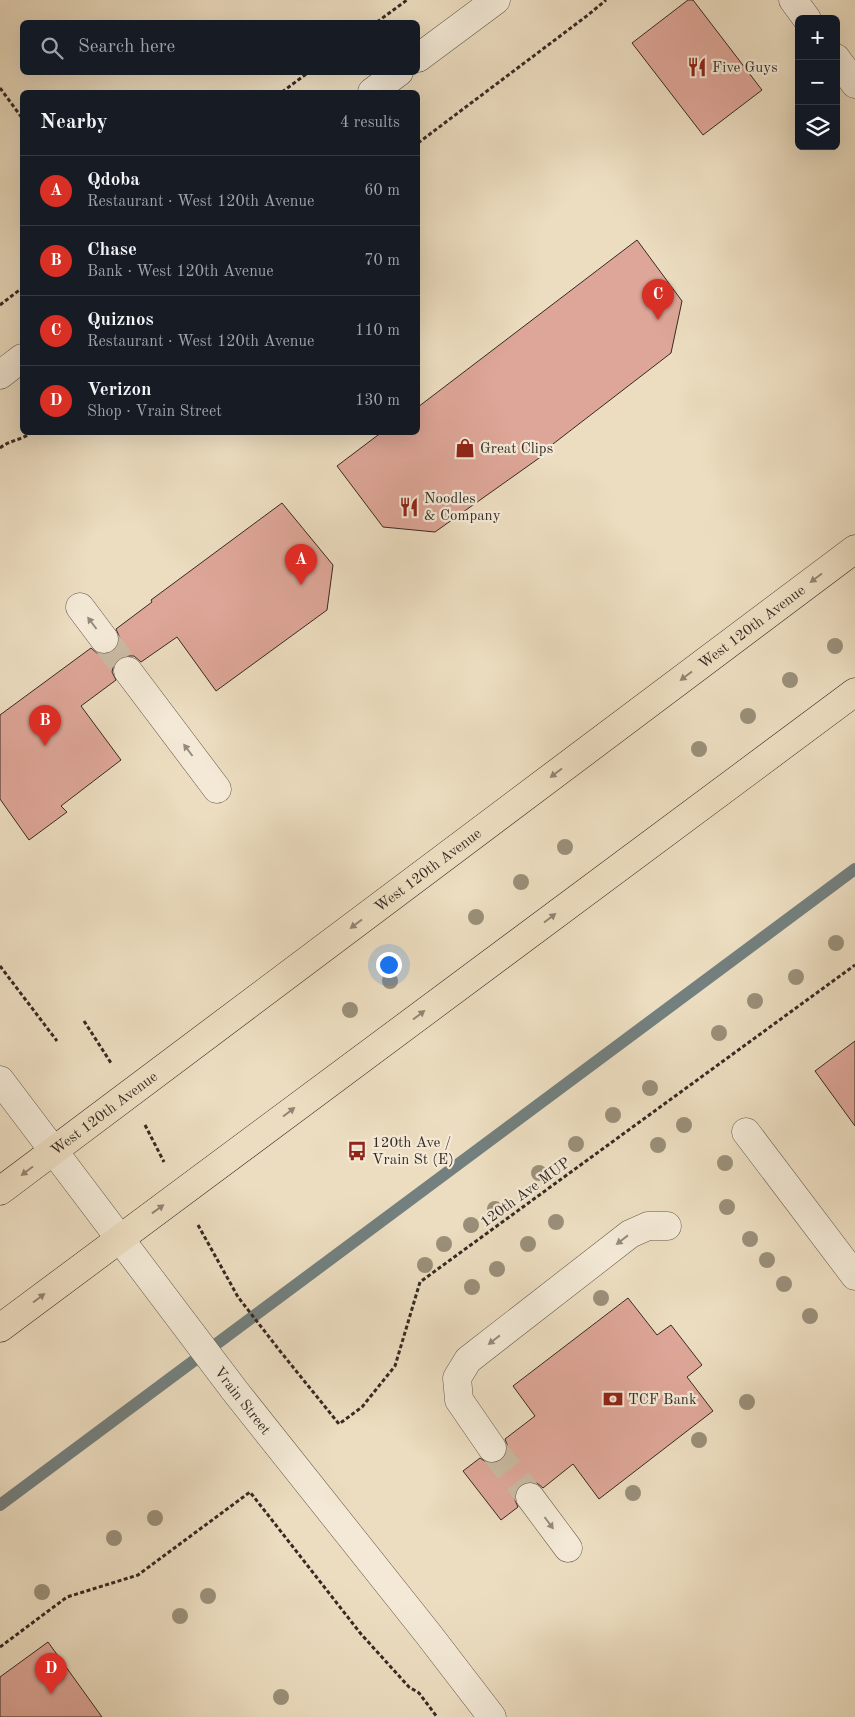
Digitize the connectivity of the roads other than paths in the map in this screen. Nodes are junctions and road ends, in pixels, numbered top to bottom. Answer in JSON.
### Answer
{"nodes":[{"id":1,"x":496,"y":0,"type":"edge"},
{"id":2,"x":793,"y":0,"type":"edge"},
{"id":3,"x":804,"y":15,"type":"edge"},
{"id":4,"x":420,"y":57,"type":"edge"},
{"id":5,"x":837,"y":60,"type":"edge"},
{"id":6,"x":395,"y":75,"type":"edge"},
{"id":7,"x":855,"y":84,"type":"edge"},
{"id":8,"x":375,"y":90,"type":"edge"},
{"id":9,"x":20,"y":360,"type":"edge"},
{"id":10,"x":0,"y":375,"type":"edge"},
{"id":11,"x":855,"y":549,"type":"edge"},
{"id":12,"x":80,"y":607,"type":"dead end"},
{"id":13,"x":104,"y":639,"type":"tunnel mouth"},
{"id":14,"x":128,"y":671,"type":"tunnel mouth"},
{"id":15,"x":855,"y":692,"type":"edge"},
{"id":16,"x":217,"y":789,"type":"dead end"},
{"id":17,"x":0,"y":1080,"type":"edge"},
{"id":18,"x":746,"y":1132,"type":"dead end"},
{"id":19,"x":54,"y":1151,"type":"junction"},
{"id":20,"x":0,"y":1191,"type":"edge"},
{"id":21,"x":667,"y":1226,"type":"dead end"},
{"id":22,"x":119,"y":1238,"type":"junction"},
{"id":23,"x":855,"y":1276,"type":"edge"},
{"id":24,"x":0,"y":1328,"type":"edge"},
{"id":25,"x":492,"y":1448,"type":"tunnel mouth"},
{"id":26,"x":530,"y":1498,"type":"tunnel mouth"},
{"id":27,"x":568,"y":1548,"type":"dead end"},
{"id":28,"x":492,"y":1717,"type":"edge"}],
"edges":[{"from":1,"to":4,"type":"street"},
{"from":2,"to":3,"type":"street"},
{"from":5,"to":7,"type":"street"},
{"from":6,"to":8,"type":"street"},
{"from":9,"to":10,"type":"street"},
{"from":11,"to":19,"type":"main road","name":"West 120th Avenue","one_way":true},
{"from":13,"to":12,"type":"street","one_way":true},
{"from":16,"to":14,"type":"street","one_way":true},
{"from":22,"to":15,"type":"main road","one_way":true},
{"from":17,"to":19,"type":"street","name":"Vrain Street"},
{"from":18,"to":23,"type":"street"},
{"from":19,"to":20,"type":"main road","name":"West 120th Avenue","one_way":true},
{"from":19,"to":22,"type":"street","name":"Vrain Street"},
{"from":21,"to":25,"type":"street","one_way":true},
{"from":24,"to":22,"type":"main road","one_way":true},
{"from":22,"to":28,"type":"street","name":"Vrain Street"},
{"from":26,"to":27,"type":"street","one_way":true}]}
